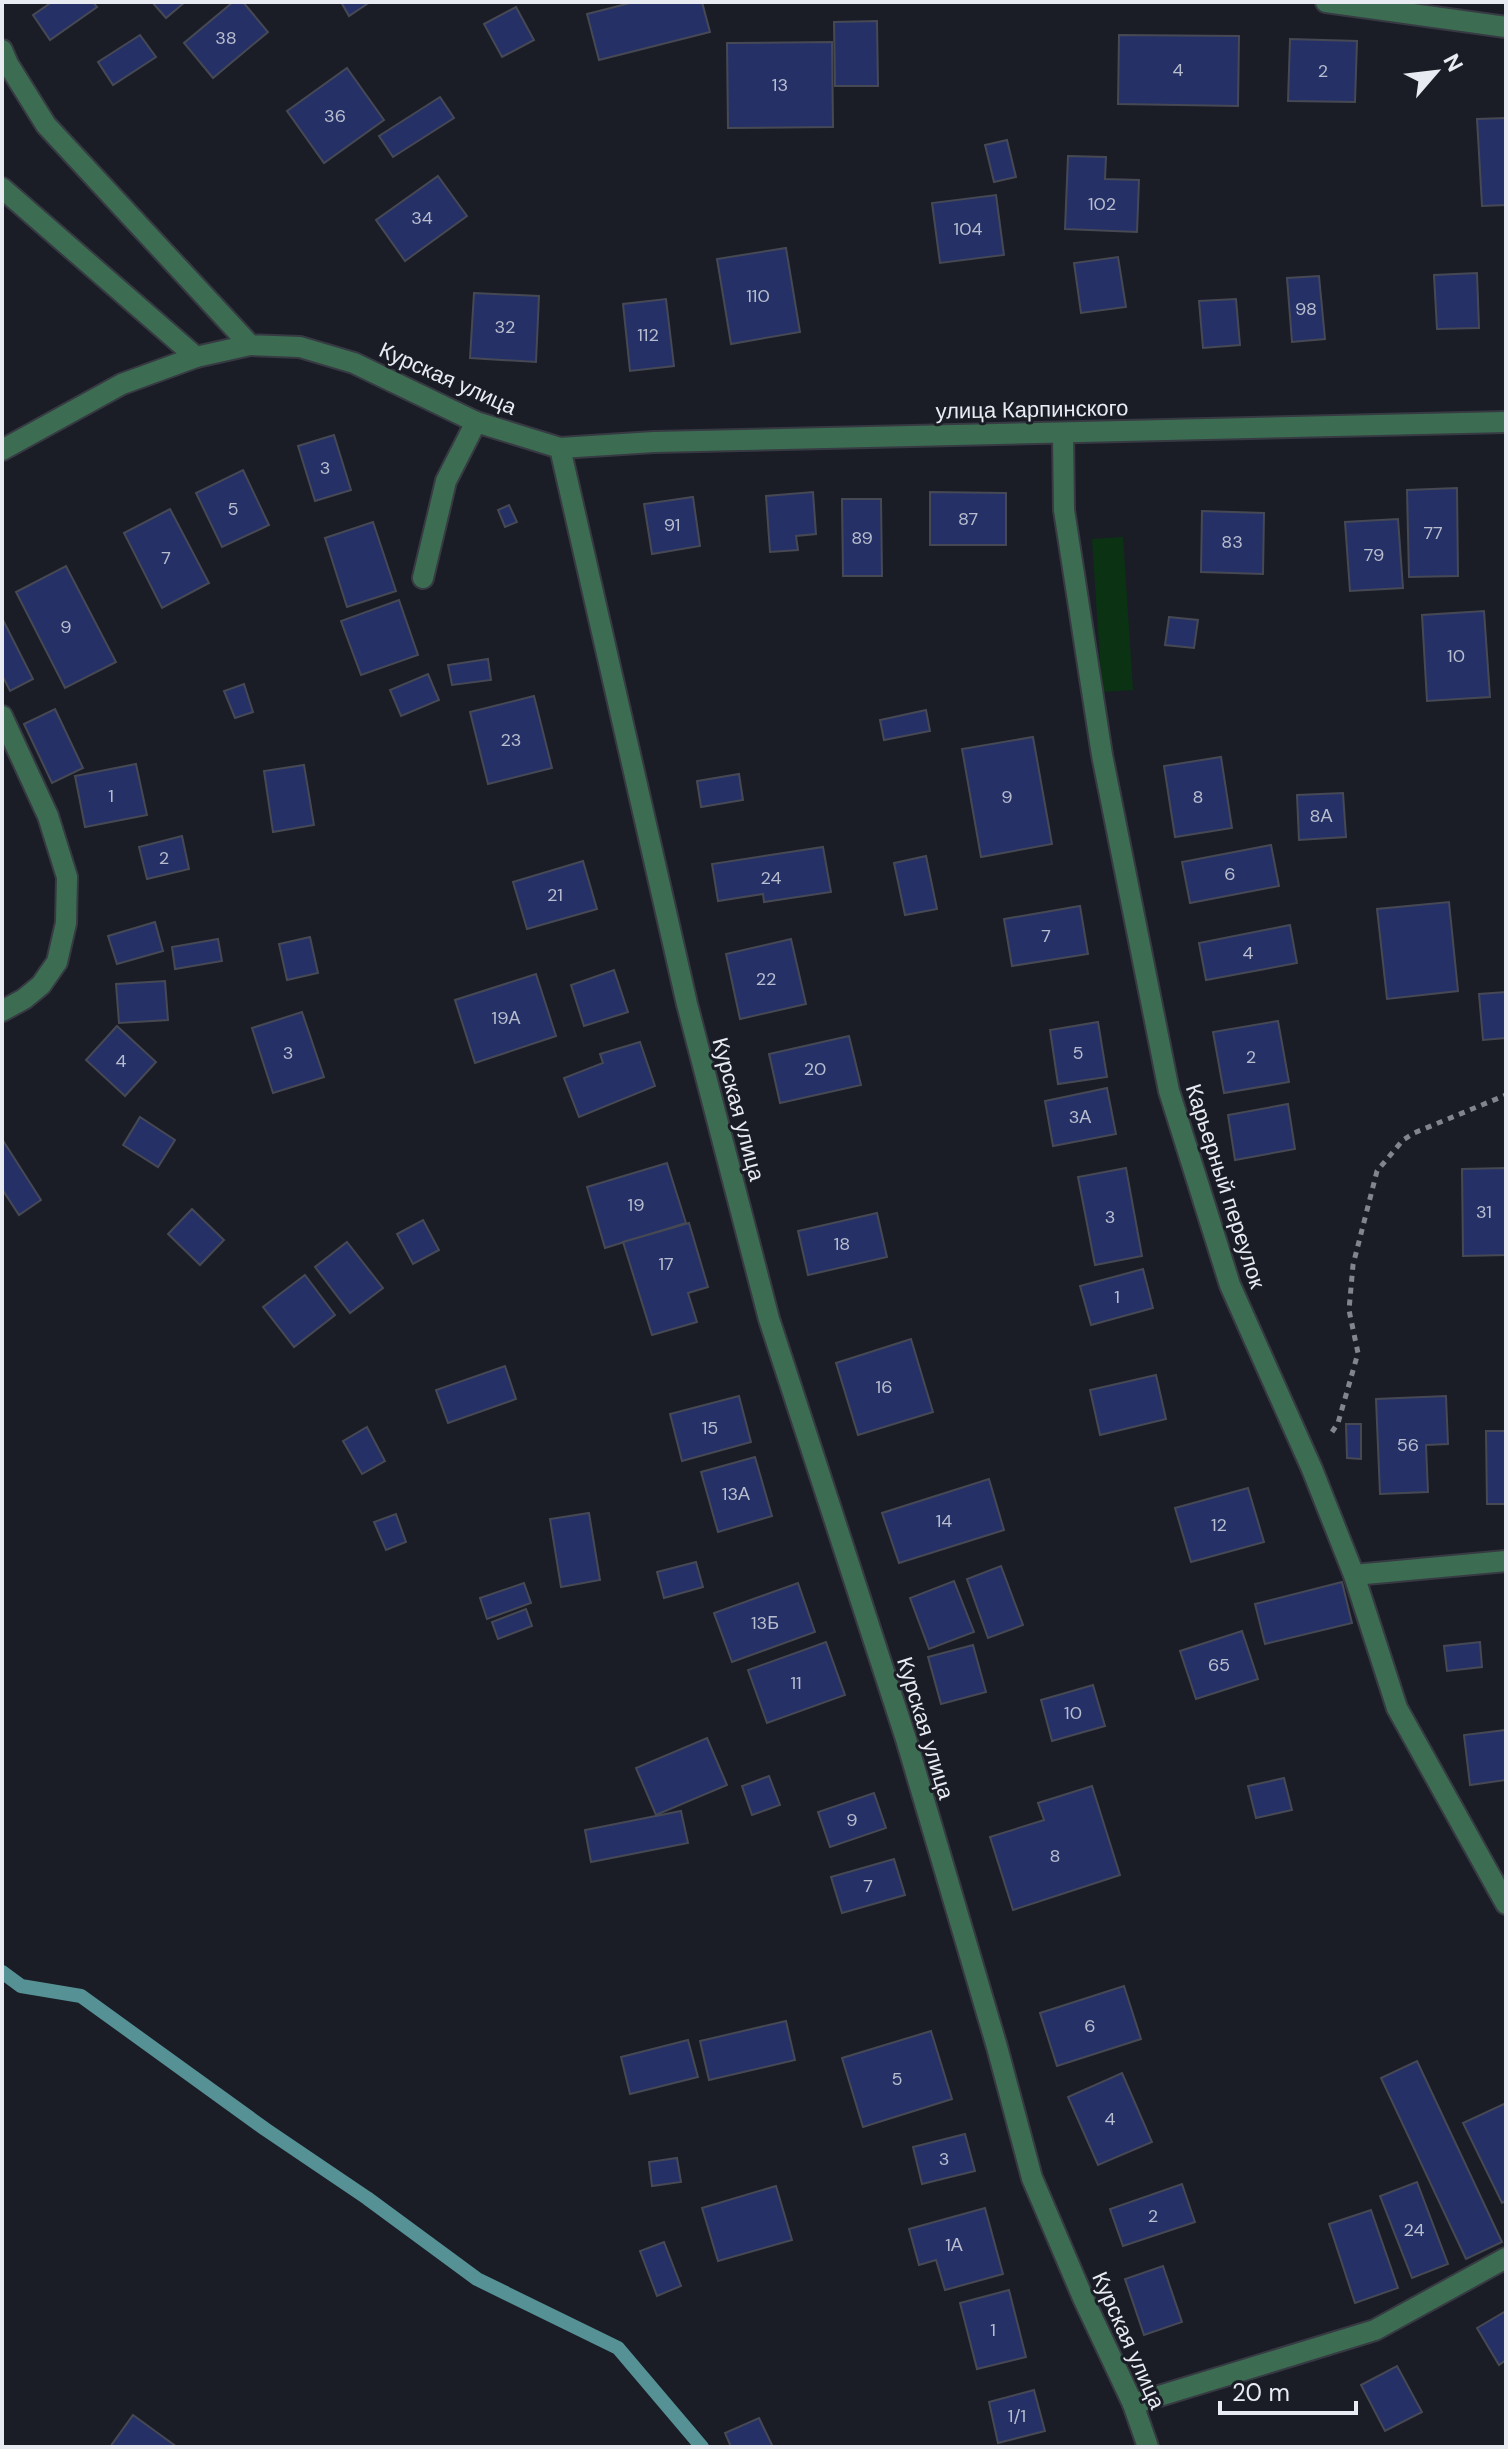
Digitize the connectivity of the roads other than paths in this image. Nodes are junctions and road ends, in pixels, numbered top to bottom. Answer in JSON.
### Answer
{"nodes":[{"id":1,"x":1326,"y":2,"type":"edge"},
{"id":2,"x":1506,"y":27,"type":"edge"},
{"id":3,"x":2,"y":50,"type":"edge"},
{"id":4,"x":2,"y":188,"type":"edge"},
{"id":5,"x":250,"y":345,"type":"junction"},
{"id":6,"x":196,"y":357,"type":"junction"},
{"id":7,"x":476,"y":422,"type":"junction"},
{"id":8,"x":1506,"y":422,"type":"edge"},
{"id":9,"x":1063,"y":433,"type":"junction"},
{"id":10,"x":560,"y":448,"type":"junction"},
{"id":11,"x":2,"y":450,"type":"edge"},
{"id":12,"x":423,"y":578,"type":"dead end"},
{"id":13,"x":2,"y":716,"type":"edge"},
{"id":14,"x":2,"y":1011,"type":"edge"},
{"id":15,"x":1506,"y":1561,"type":"edge"},
{"id":16,"x":1354,"y":1575,"type":"junction"},
{"id":17,"x":1506,"y":1904,"type":"edge"},
{"id":18,"x":1506,"y":2258,"type":"edge"},
{"id":19,"x":1133,"y":2404,"type":"junction"},
{"id":20,"x":1148,"y":2447,"type":"edge"}],
"edges":[{"from":1,"to":2,"type":"street"},
{"from":3,"to":5,"type":"street"},
{"from":4,"to":6,"type":"street"},
{"from":5,"to":6,"type":"street","name":"Курская улица"},
{"from":5,"to":7,"type":"street","name":"Курская улица"},
{"from":6,"to":11,"type":"street","name":"Курская улица"},
{"from":7,"to":10,"type":"street","name":"Курская улица"},
{"from":7,"to":12,"type":"street"},
{"from":8,"to":9,"type":"street","name":"улица Карпинского"},
{"from":9,"to":10,"type":"street","name":"улица Карпинского"},
{"from":9,"to":16,"type":"street","name":"Карьерный переулок"},
{"from":10,"to":19,"type":"street","name":"Курская улица"},
{"from":13,"to":14,"type":"street"},
{"from":15,"to":16,"type":"street"},
{"from":16,"to":17,"type":"street","name":"Карьерный переулок"},
{"from":18,"to":19,"type":"street"},
{"from":19,"to":20,"type":"street","name":"Курская улица"}]}
